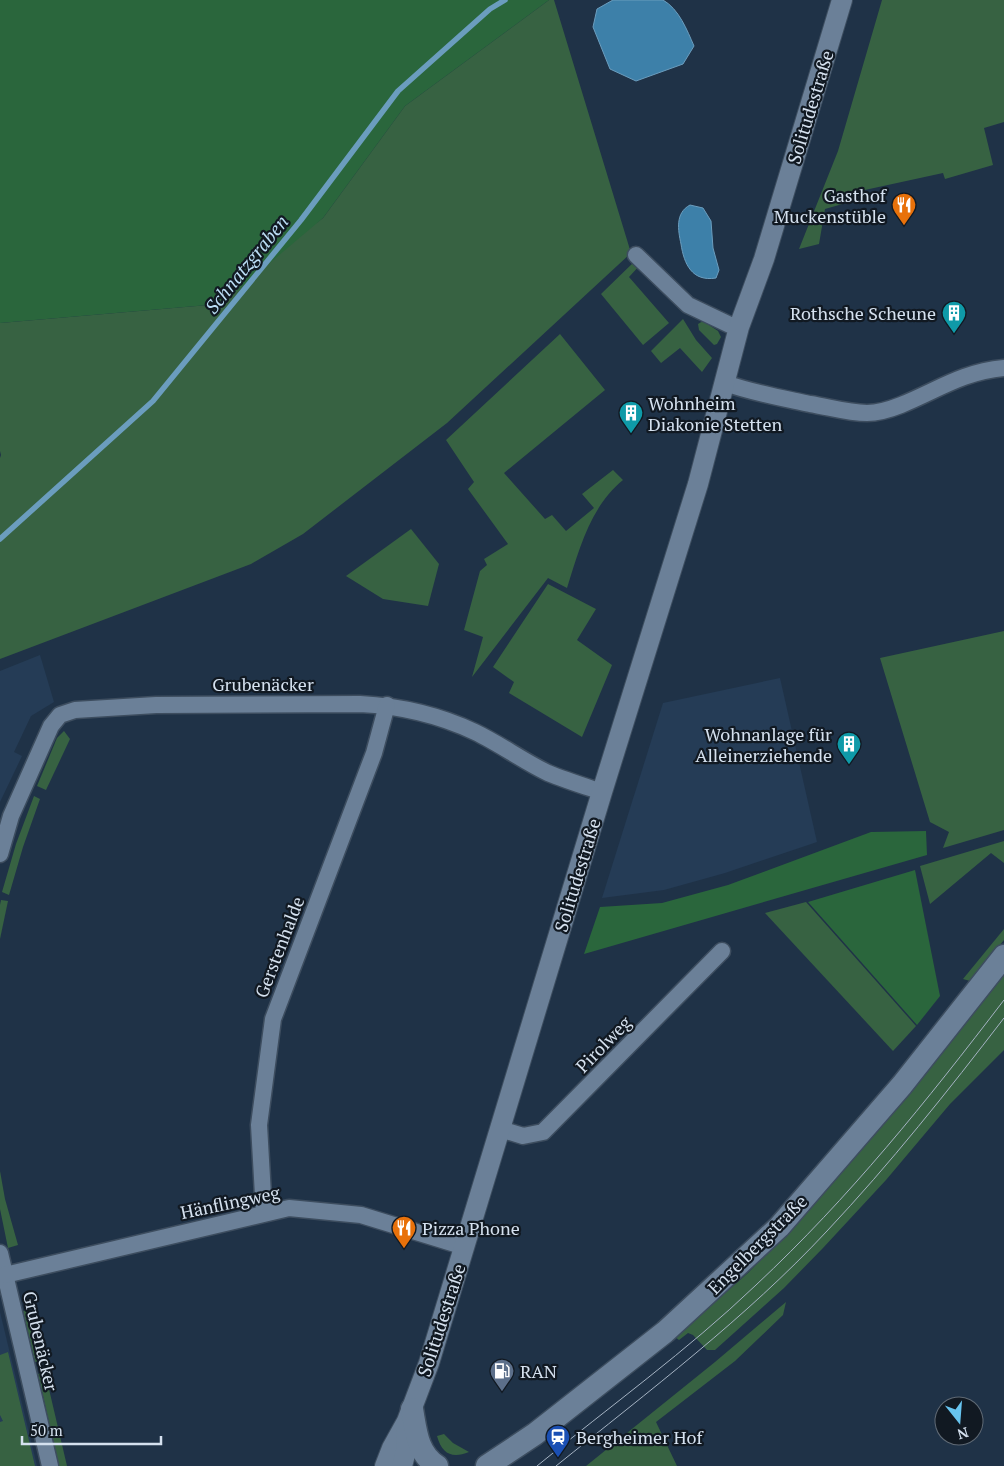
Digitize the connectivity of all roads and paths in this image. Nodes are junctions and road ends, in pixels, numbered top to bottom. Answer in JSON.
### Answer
{"nodes":[{"id":1,"x":842,"y":0,"type":"edge"},
{"id":2,"x":636,"y":255,"type":"dead end"},
{"id":3,"x":739,"y":327,"type":"junction"},
{"id":4,"x":1004,"y":368,"type":"edge"},
{"id":5,"x":725,"y":383,"type":"junction"},
{"id":6,"x":387,"y":705,"type":"junction"},
{"id":7,"x":602,"y":792,"type":"junction"},
{"id":8,"x":0,"y":854,"type":"edge"},
{"id":9,"x":722,"y":951,"type":"dead end"},
{"id":10,"x":1004,"y":956,"type":"edge"},
{"id":11,"x":500,"y":1129,"type":"junction"},
{"id":12,"x":264,"y":1213,"type":"junction"},
{"id":13,"x":464,"y":1247,"type":"junction"},
{"id":14,"x":0,"y":1253,"type":"edge"},
{"id":15,"x":5,"y":1275,"type":"junction"},
{"id":16,"x":409,"y":1415,"type":"junction"},
{"id":17,"x":50,"y":1466,"type":"edge"},
{"id":18,"x":385,"y":1466,"type":"edge"},
{"id":19,"x":402,"y":1466,"type":"edge"},
{"id":20,"x":437,"y":1466,"type":"edge"},
{"id":21,"x":487,"y":1466,"type":"edge"}],
"edges":[{"from":1,"to":3,"type":"street","name":"Solitudestraße"},
{"from":2,"to":3,"type":"street"},
{"from":3,"to":5,"type":"street","name":"Solitudestraße"},
{"from":4,"to":5,"type":"street"},
{"from":5,"to":7,"type":"street","name":"Solitudestraße"},
{"from":6,"to":7,"type":"street","name":"Grubenäcker"},
{"from":6,"to":8,"type":"street","name":"Grubenäcker"},
{"from":6,"to":12,"type":"street","name":"Gerstenhalde"},
{"from":7,"to":11,"type":"street","name":"Solitudestraße"},
{"from":9,"to":11,"type":"street","name":"Pirolweg"},
{"from":10,"to":21,"type":"main road","name":"Engelbergstraße"},
{"from":11,"to":13,"type":"street","name":"Solitudestraße"},
{"from":12,"to":13,"type":"street","name":"Hänflingweg"},
{"from":12,"to":15,"type":"street","name":"Hänflingweg"},
{"from":13,"to":16,"type":"street","name":"Solitudestraße"},
{"from":14,"to":15,"type":"street","name":"Grubenäcker"},
{"from":15,"to":17,"type":"street","name":"Grubenäcker"},
{"from":16,"to":18,"type":"street","name":"Solitudestraße"},
{"from":16,"to":19,"type":"street","name":"Solitudestraße"},
{"from":16,"to":20,"type":"main road"}]}
